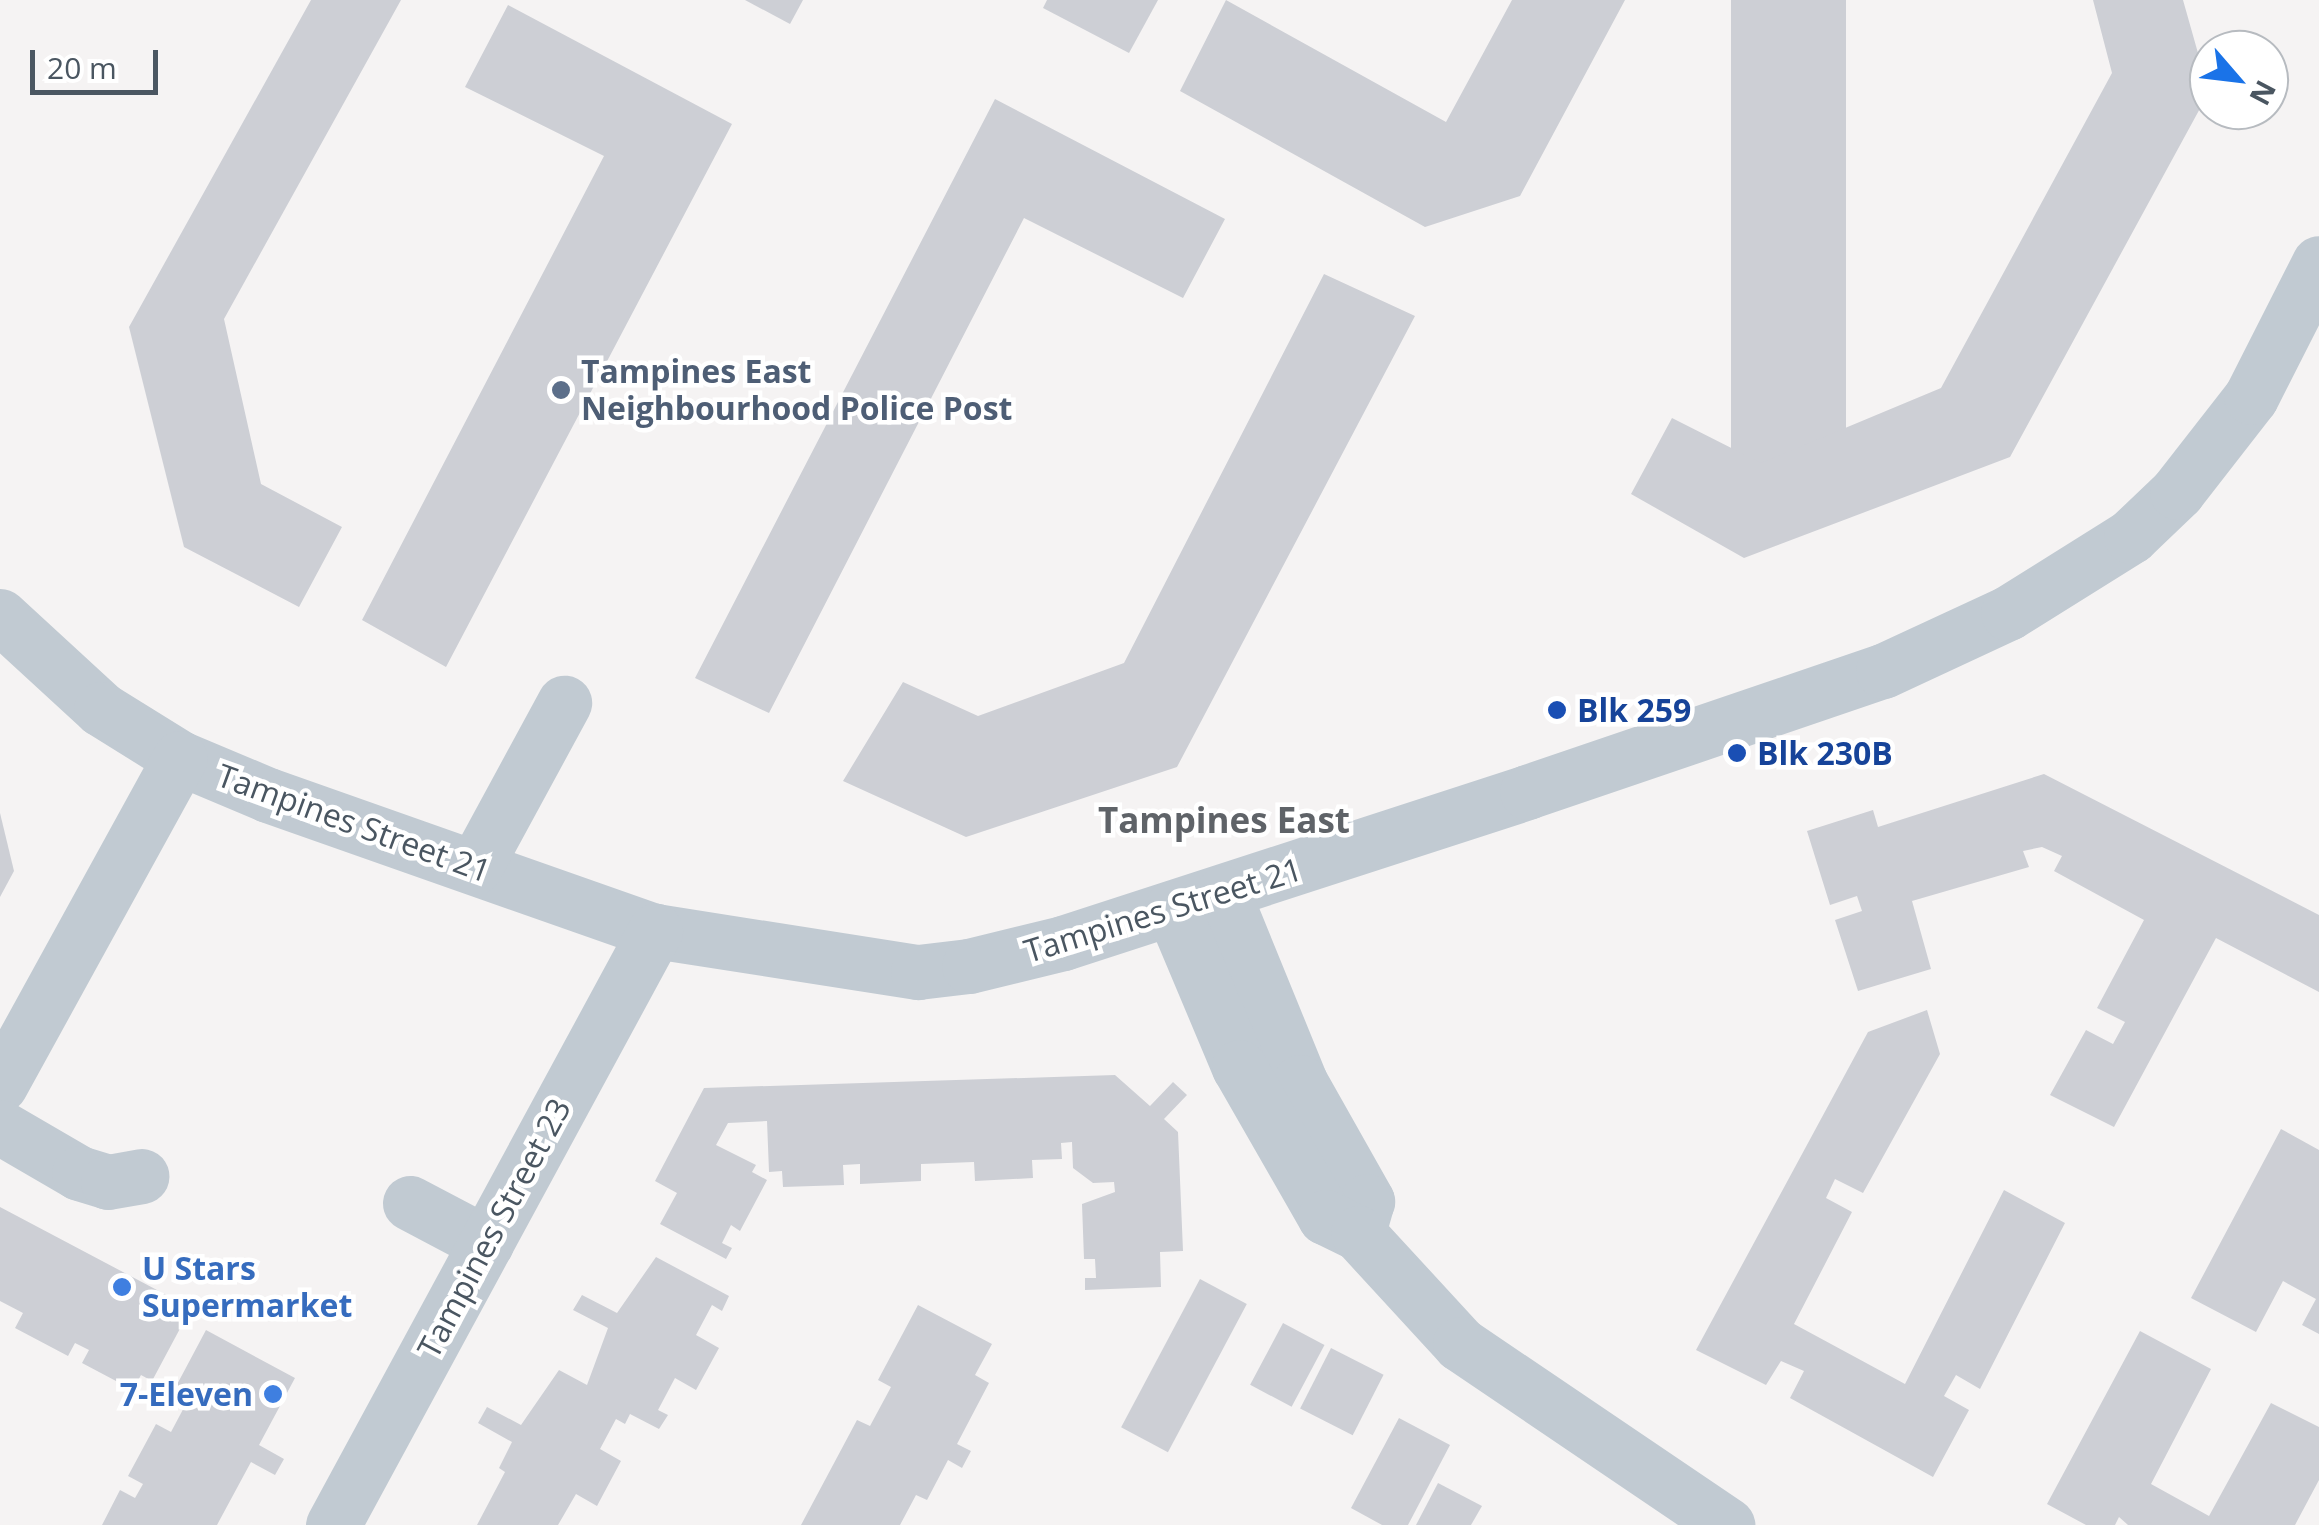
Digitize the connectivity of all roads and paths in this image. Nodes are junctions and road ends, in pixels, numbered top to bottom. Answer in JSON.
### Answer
{"nodes":[{"id":1,"x":2319,"y":262,"type":"edge"},
{"id":2,"x":0,"y":616,"type":"edge"},
{"id":3,"x":564,"y":703,"type":"dead end"},
{"id":4,"x":180,"y":758,"type":"junction"},
{"id":5,"x":475,"y":867,"type":"junction"},
{"id":6,"x":1198,"y":901,"type":"junction"},
{"id":7,"x":655,"y":932,"type":"junction"},
{"id":8,"x":0,"y":1085,"type":"edge"},
{"id":9,"x":0,"y":1127,"type":"edge"},
{"id":10,"x":141,"y":1176,"type":"dead end"},
{"id":11,"x":410,"y":1204,"type":"dead end"},
{"id":12,"x":486,"y":1243,"type":"junction"},
{"id":13,"x":334,"y":1525,"type":"edge"},
{"id":14,"x":1727,"y":1525,"type":"edge"}],
"edges":[{"from":1,"to":6,"type":"street","name":"Tampines Street 21"},
{"from":2,"to":4,"type":"street","name":"Tampines Street 21"},
{"from":3,"to":5,"type":"street"},
{"from":4,"to":5,"type":"street","name":"Tampines Street 21"},
{"from":4,"to":8,"type":"street"},
{"from":5,"to":7,"type":"street","name":"Tampines Street 21"},
{"from":6,"to":7,"type":"street","name":"Tampines Street 21"},
{"from":6,"to":14,"type":"street"},
{"from":7,"to":12,"type":"street","name":"Tampines Street 23"},
{"from":9,"to":10,"type":"street"},
{"from":11,"to":12,"type":"street"},
{"from":12,"to":13,"type":"street","name":"Tampines Street 23"}]}
